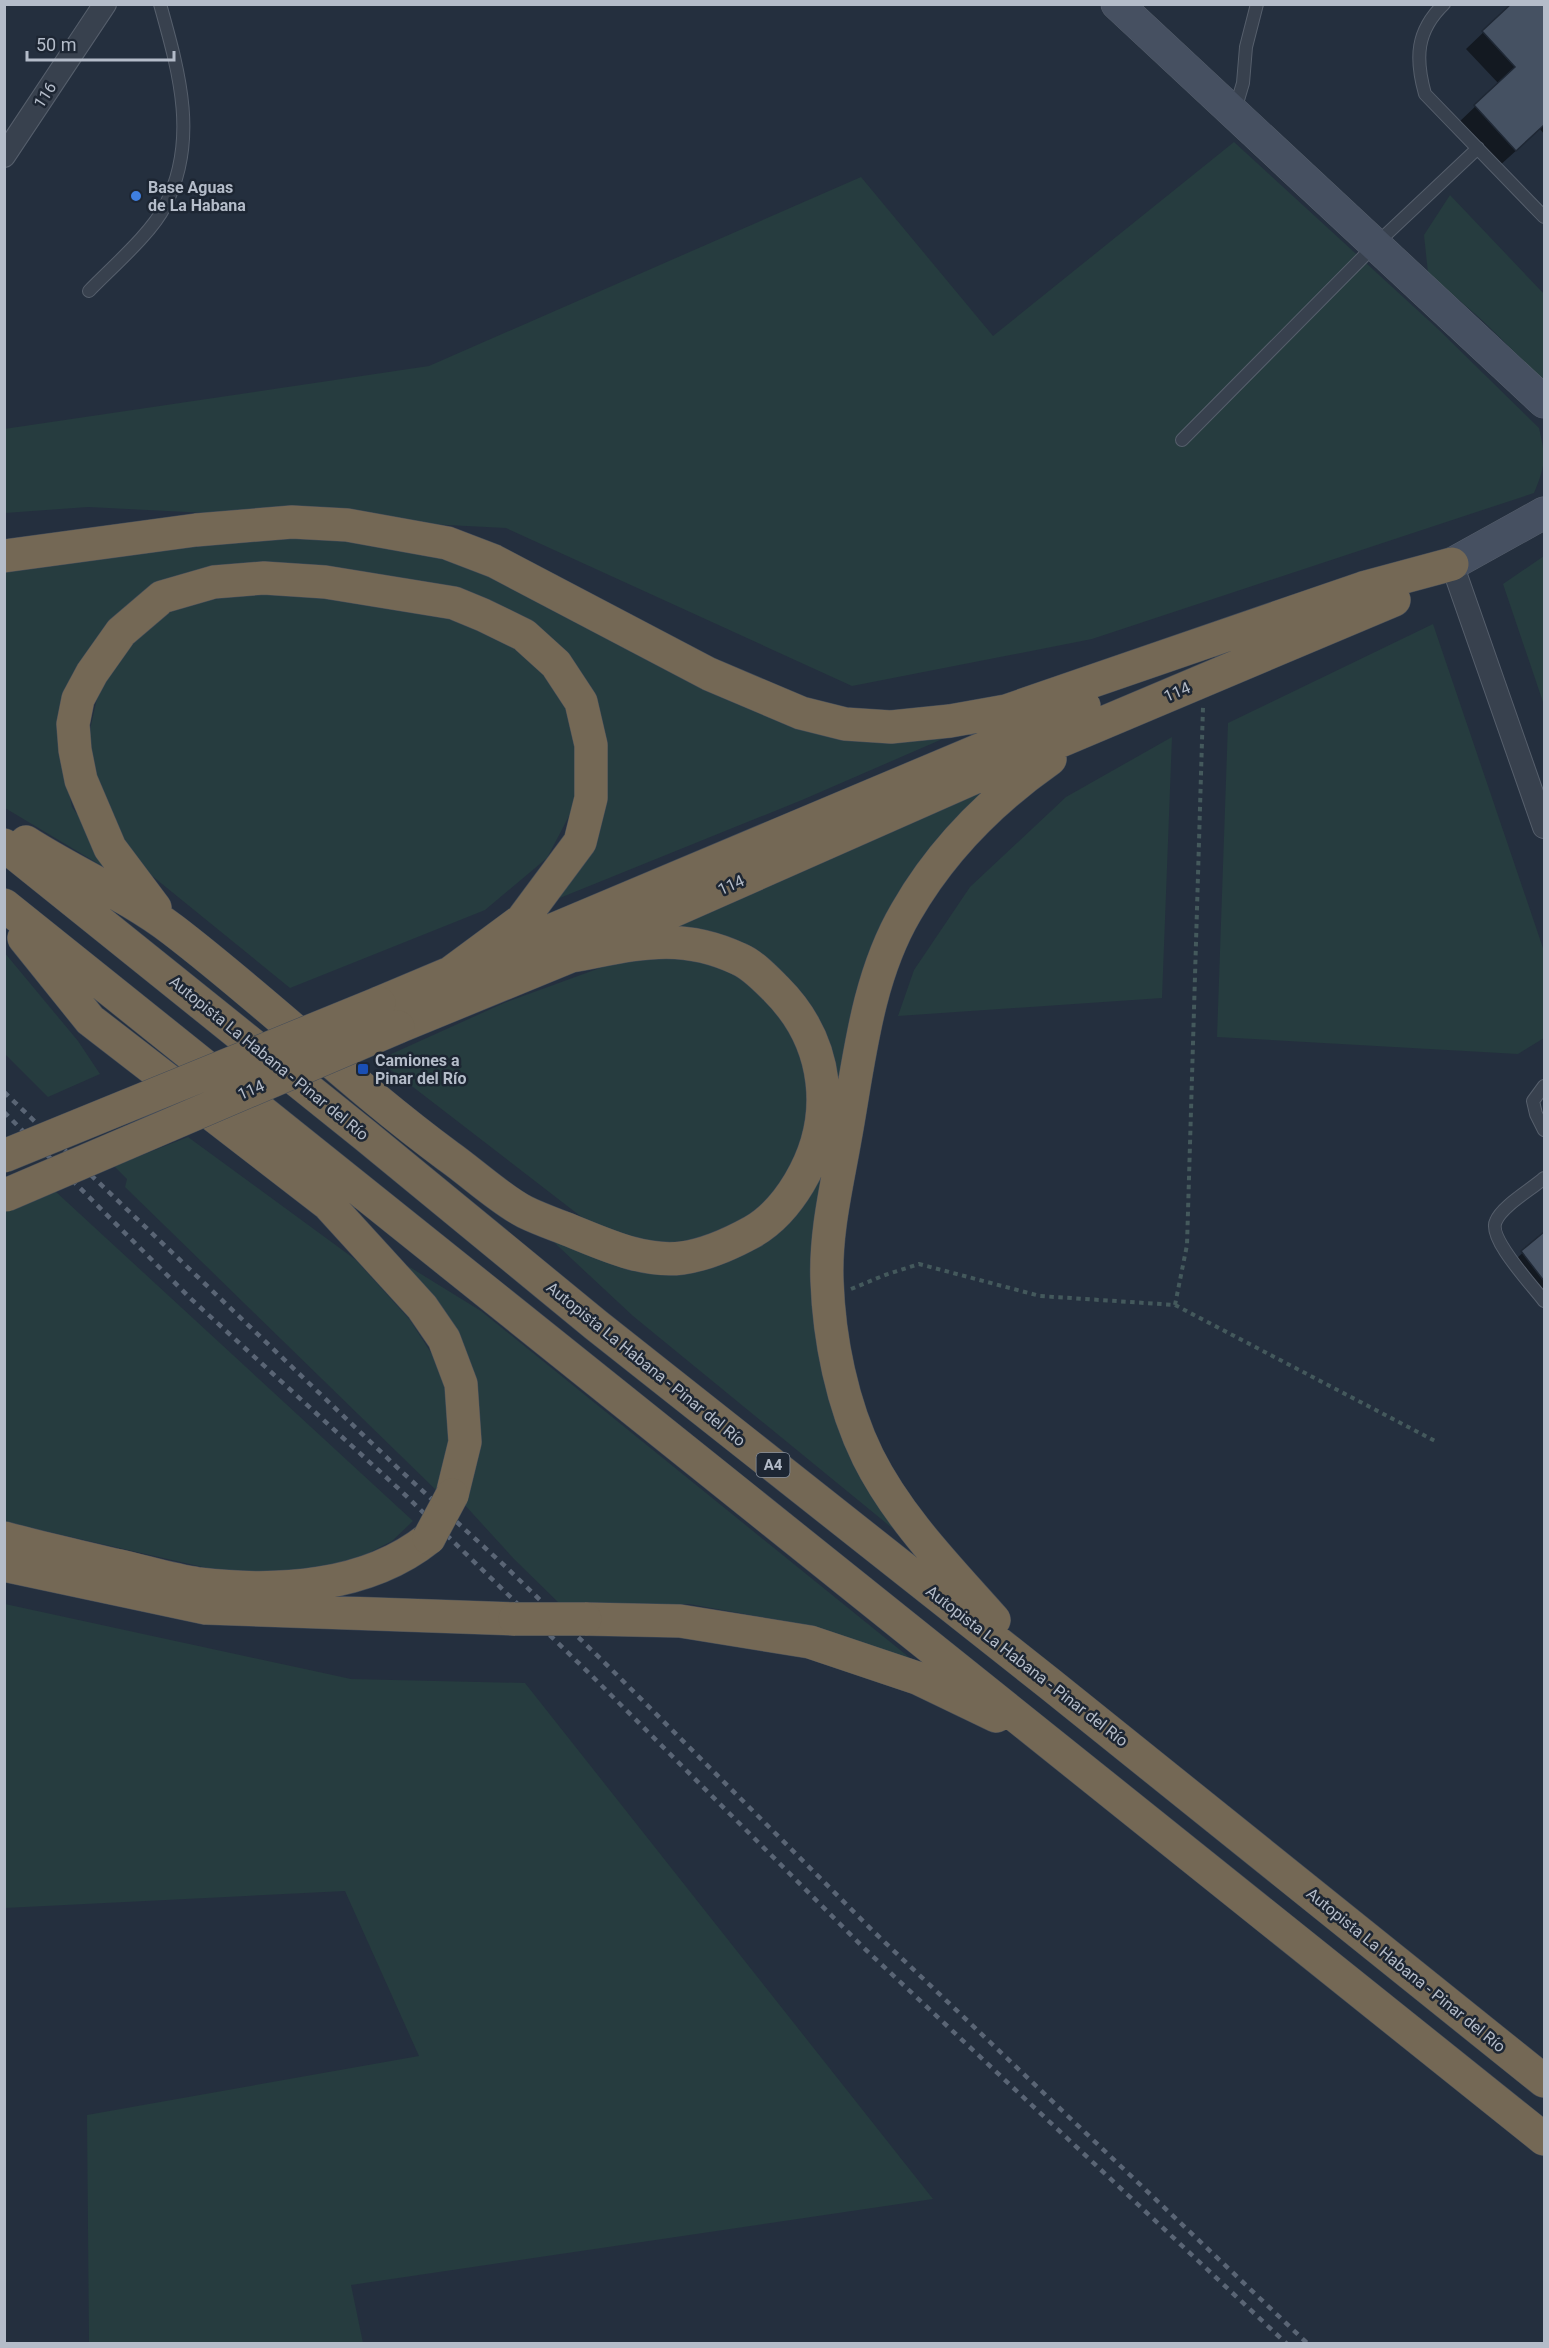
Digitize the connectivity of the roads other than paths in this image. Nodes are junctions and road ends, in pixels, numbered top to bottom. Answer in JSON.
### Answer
{"nodes":[{"id":1,"x":105,"y":4,"type":"edge"},
{"id":2,"x":160,"y":4,"type":"edge"},
{"id":3,"x":1117,"y":4,"type":"edge"},
{"id":4,"x":1257,"y":4,"type":"edge"},
{"id":5,"x":1444,"y":4,"type":"edge"},
{"id":6,"x":1234,"y":114,"type":"junction"},
{"id":7,"x":1478,"y":148,"type":"junction"},
{"id":8,"x":4,"y":156,"type":"edge"},
{"id":9,"x":1545,"y":218,"type":"edge"},
{"id":10,"x":1375,"y":245,"type":"junction"},
{"id":11,"x":89,"y":291,"type":"dead end"},
{"id":12,"x":1545,"y":402,"type":"edge"},
{"id":13,"x":1182,"y":440,"type":"dead end"},
{"id":14,"x":1545,"y":513,"type":"edge"},
{"id":15,"x":4,"y":556,"type":"edge"},
{"id":16,"x":1452,"y":564,"type":"junction"},
{"id":17,"x":1363,"y":588,"type":"junction"},
{"id":18,"x":1095,"y":726,"type":"junction"},
{"id":19,"x":1545,"y":827,"type":"edge"},
{"id":20,"x":4,"y":828,"type":"edge"},
{"id":21,"x":4,"y":845,"type":"edge"},
{"id":22,"x":4,"y":905,"type":"edge"},
{"id":23,"x":4,"y":913,"type":"edge"},
{"id":24,"x":171,"y":928,"type":"junction"},
{"id":25,"x":572,"y":956,"type":"junction"},
{"id":26,"x":449,"y":974,"type":"junction"},
{"id":27,"x":388,"y":1015,"type":"junction"},
{"id":28,"x":1545,"y":1086,"type":"edge"},
{"id":29,"x":1545,"y":1130,"type":"edge"},
{"id":30,"x":435,"y":1146,"type":"junction"},
{"id":31,"x":4,"y":1156,"type":"edge"},
{"id":32,"x":1545,"y":1178,"type":"edge"},
{"id":33,"x":5,"y":1195,"type":"edge"},
{"id":34,"x":328,"y":1204,"type":"junction"},
{"id":35,"x":408,"y":1228,"type":"junction"},
{"id":36,"x":1545,"y":1301,"type":"edge"},
{"id":37,"x":596,"y":1325,"type":"junction"},
{"id":38,"x":13,"y":1541,"type":"edge"},
{"id":39,"x":4,"y":1565,"type":"edge"},
{"id":40,"x":1050,"y":1684,"type":"junction"},
{"id":41,"x":1053,"y":1743,"type":"junction"},
{"id":42,"x":1545,"y":2081,"type":"edge"},
{"id":43,"x":1545,"y":2139,"type":"edge"}],
"edges":[{"from":1,"to":8,"type":"street","name":"116"},
{"from":2,"to":11,"type":"lane"},
{"from":3,"to":6,"type":"street"},
{"from":4,"to":6,"type":"lane"},
{"from":5,"to":7,"type":"lane"},
{"from":6,"to":10,"type":"street"},
{"from":7,"to":9,"type":"lane"},
{"from":7,"to":10,"type":"lane"},
{"from":10,"to":12,"type":"street"},
{"from":10,"to":13,"type":"lane"},
{"from":14,"to":16,"type":"street","name":"114"},
{"from":15,"to":17,"type":"highway"},
{"from":16,"to":17,"type":"highway","name":"114"},
{"from":16,"to":18,"type":"highway","name":"114"},
{"from":16,"to":19,"type":"street"},
{"from":17,"to":26,"type":"highway","name":"114"},
{"from":18,"to":25,"type":"highway","name":"114"},
{"from":18,"to":40,"type":"highway"},
{"from":20,"to":24,"type":"highway"},
{"from":21,"to":37,"type":"highway","name":"Autopista La Habana - Pinar del Río","number":"A4"},
{"from":22,"to":35,"type":"highway","number":"A4"},
{"from":23,"to":34,"type":"highway"},
{"from":24,"to":26,"type":"highway"},
{"from":24,"to":30,"type":"highway"},
{"from":25,"to":27,"type":"highway","name":"114"},
{"from":25,"to":30,"type":"highway"},
{"from":26,"to":27,"type":"highway","name":"114"},
{"from":27,"to":31,"type":"highway","name":"114","bridge":true},
{"from":27,"to":33,"type":"highway","name":"114","bridge":true},
{"from":28,"to":29,"type":"lane"},
{"from":30,"to":37,"type":"highway"},
{"from":32,"to":36,"type":"lane"},
{"from":34,"to":35,"type":"highway"},
{"from":34,"to":38,"type":"highway","bridge":true},
{"from":35,"to":41,"type":"highway","number":"A4"},
{"from":37,"to":40,"type":"highway","name":"Autopista La Habana - Pinar del Río","number":"A4"},
{"from":39,"to":41,"type":"highway","bridge":true},
{"from":40,"to":42,"type":"highway","name":"Autopista La Habana - Pinar del Río","number":"A4"},
{"from":41,"to":43,"type":"highway","number":"A4"}]}
